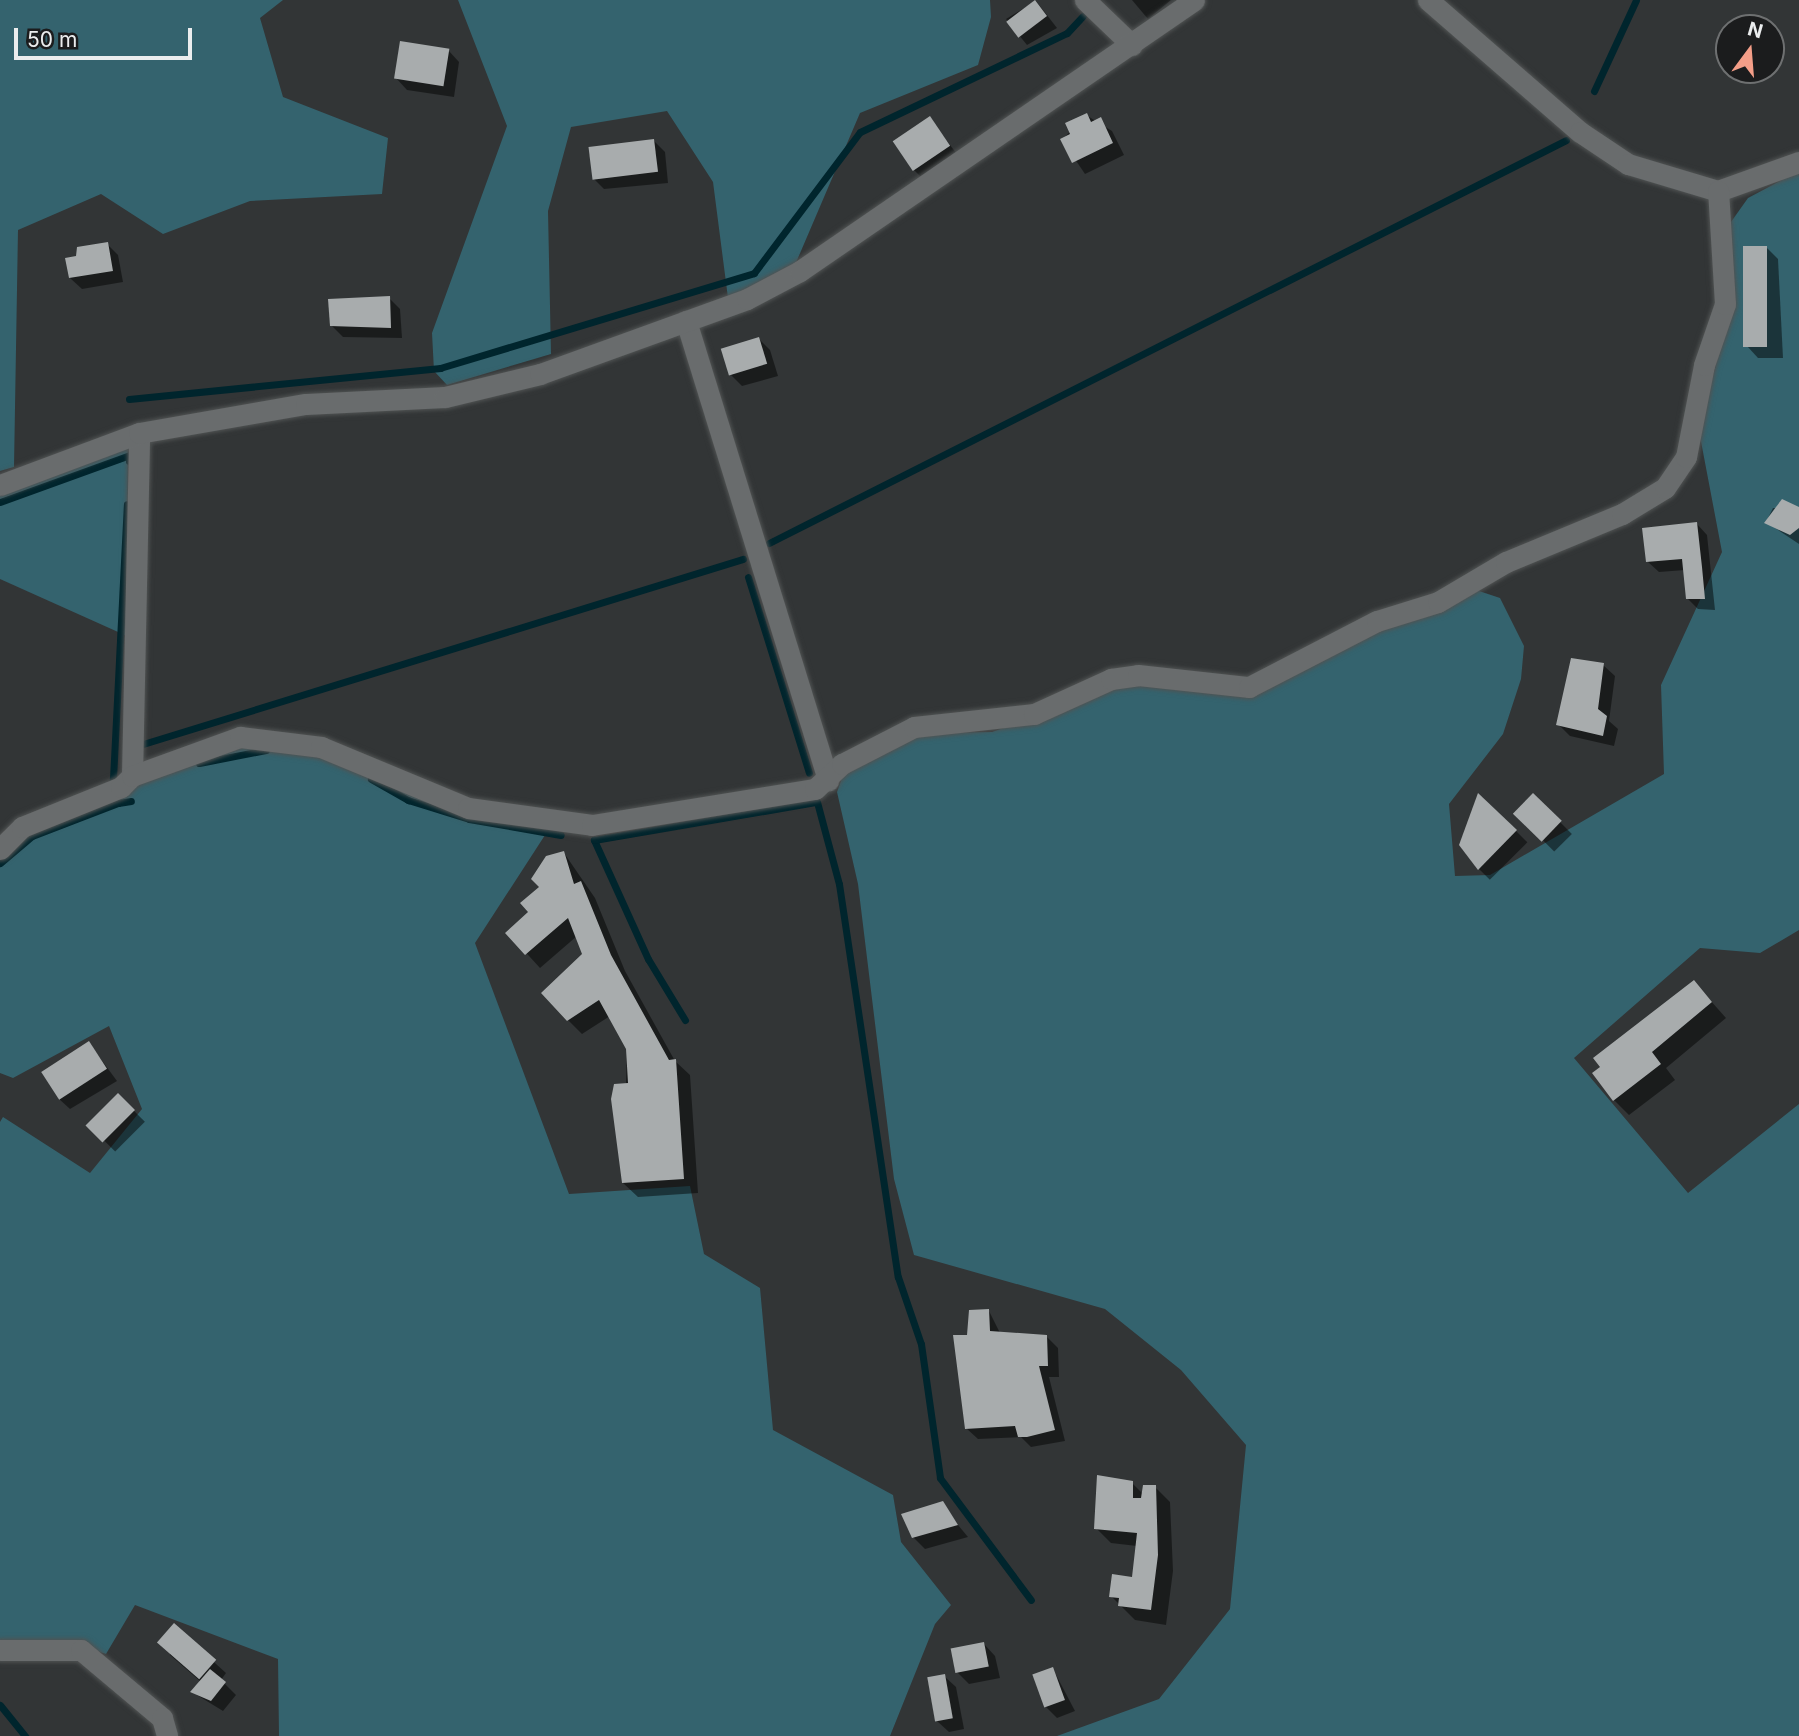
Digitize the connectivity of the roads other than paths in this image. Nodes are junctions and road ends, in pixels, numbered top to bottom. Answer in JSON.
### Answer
{"nodes":[{"id":1,"x":1085,"y":0,"type":"edge"},
{"id":2,"x":1194,"y":0,"type":"edge"},
{"id":3,"x":1428,"y":0,"type":"edge"},
{"id":4,"x":1132,"y":45,"type":"junction"},
{"id":5,"x":1799,"y":162,"type":"edge"},
{"id":6,"x":1718,"y":191,"type":"junction"},
{"id":7,"x":686,"y":321,"type":"junction"},
{"id":8,"x":139,"y":433,"type":"junction"},
{"id":9,"x":0,"y":485,"type":"edge"},
{"id":10,"x":828,"y":781,"type":"junction"},
{"id":11,"x":120,"y":785,"type":"junction"},
{"id":12,"x":0,"y":849,"type":"edge"},
{"id":13,"x":0,"y":1650,"type":"edge"},
{"id":14,"x":167,"y":1736,"type":"edge"}],
"edges":[{"from":1,"to":4,"type":"street"},
{"from":2,"to":4,"type":"street"},
{"from":3,"to":6,"type":"street"},
{"from":4,"to":7,"type":"street"},
{"from":5,"to":6,"type":"street"},
{"from":6,"to":10,"type":"street"},
{"from":7,"to":8,"type":"street"},
{"from":7,"to":10,"type":"street"},
{"from":8,"to":9,"type":"street"},
{"from":8,"to":11,"type":"street"},
{"from":10,"to":11,"type":"street"},
{"from":11,"to":12,"type":"street"},
{"from":13,"to":14,"type":"street"}]}
